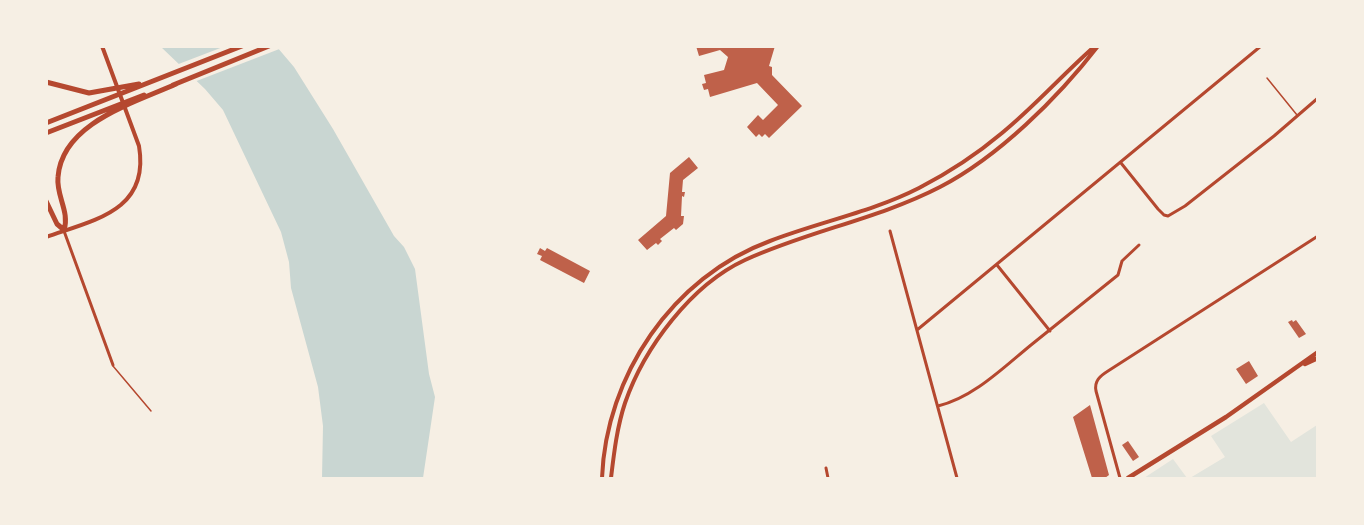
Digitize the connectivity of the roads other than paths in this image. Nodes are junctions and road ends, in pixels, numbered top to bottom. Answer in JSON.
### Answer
{"nodes":[{"id":1,"x":102,"y":46,"type":"edge"},
{"id":2,"x":242,"y":46,"type":"edge"},
{"id":3,"x":269,"y":46,"type":"edge"},
{"id":4,"x":1096,"y":46,"type":"edge"},
{"id":5,"x":1261,"y":46,"type":"edge"},
{"id":6,"x":1267,"y":78,"type":"dead end"},
{"id":7,"x":46,"y":82,"type":"edge"},
{"id":8,"x":130,"y":89,"type":"junction"},
{"id":9,"x":1317,"y":98,"type":"edge"},
{"id":10,"x":118,"y":108,"type":"junction"},
{"id":11,"x":1298,"y":116,"type":"junction"},
{"id":12,"x":46,"y":123,"type":"edge"},
{"id":13,"x":46,"y":133,"type":"edge"},
{"id":14,"x":1121,"y":163,"type":"junction"},
{"id":15,"x":46,"y":201,"type":"edge"},
{"id":16,"x":64,"y":230,"type":"junction"},
{"id":17,"x":890,"y":231,"type":"dead end"},
{"id":18,"x":1317,"y":236,"type":"edge"},
{"id":19,"x":46,"y":237,"type":"edge"},
{"id":20,"x":1139,"y":245,"type":"dead end"},
{"id":21,"x":997,"y":266,"type":"junction"},
{"id":22,"x":917,"y":330,"type":"junction"},
{"id":23,"x":1050,"y":331,"type":"junction"},
{"id":24,"x":1317,"y":352,"type":"edge"},
{"id":25,"x":1317,"y":358,"type":"edge"},
{"id":26,"x":113,"y":365,"type":"joint"},
{"id":27,"x":1295,"y":369,"type":"junction"},
{"id":28,"x":938,"y":406,"type":"junction"},
{"id":29,"x":152,"y":411,"type":"dead end"},
{"id":30,"x":826,"y":468,"type":"dead end"},
{"id":31,"x":602,"y":478,"type":"edge"},
{"id":32,"x":611,"y":478,"type":"edge"},
{"id":33,"x":828,"y":478,"type":"edge"},
{"id":34,"x":957,"y":478,"type":"edge"},
{"id":35,"x":1120,"y":478,"type":"edge"},
{"id":36,"x":1128,"y":478,"type":"edge"}],
"edges":[{"from":1,"to":16,"type":"street"},
{"from":2,"to":8,"type":"highway"},
{"from":3,"to":10,"type":"highway"},
{"from":4,"to":31,"type":"street"},
{"from":4,"to":32,"type":"street"},
{"from":5,"to":14,"type":"street"},
{"from":6,"to":11,"type":"lane"},
{"from":7,"to":8,"type":"highway"},
{"from":8,"to":12,"type":"highway"},
{"from":9,"to":11,"type":"street"},
{"from":10,"to":13,"type":"highway"},
{"from":10,"to":16,"type":"highway"},
{"from":11,"to":14,"type":"street"},
{"from":14,"to":21,"type":"street"},
{"from":15,"to":16,"type":"highway"},
{"from":16,"to":19,"type":"street"},
{"from":16,"to":26,"type":"street"},
{"from":17,"to":22,"type":"street"},
{"from":18,"to":35,"type":"street"},
{"from":20,"to":23,"type":"street"},
{"from":21,"to":22,"type":"street"},
{"from":21,"to":23,"type":"street"},
{"from":22,"to":28,"type":"street"},
{"from":23,"to":28,"type":"street"},
{"from":24,"to":27,"type":"main road"},
{"from":25,"to":27,"type":"main road"},
{"from":26,"to":29,"type":"lane"},
{"from":27,"to":36,"type":"main road"},
{"from":28,"to":34,"type":"street"},
{"from":30,"to":33,"type":"street"}]}
